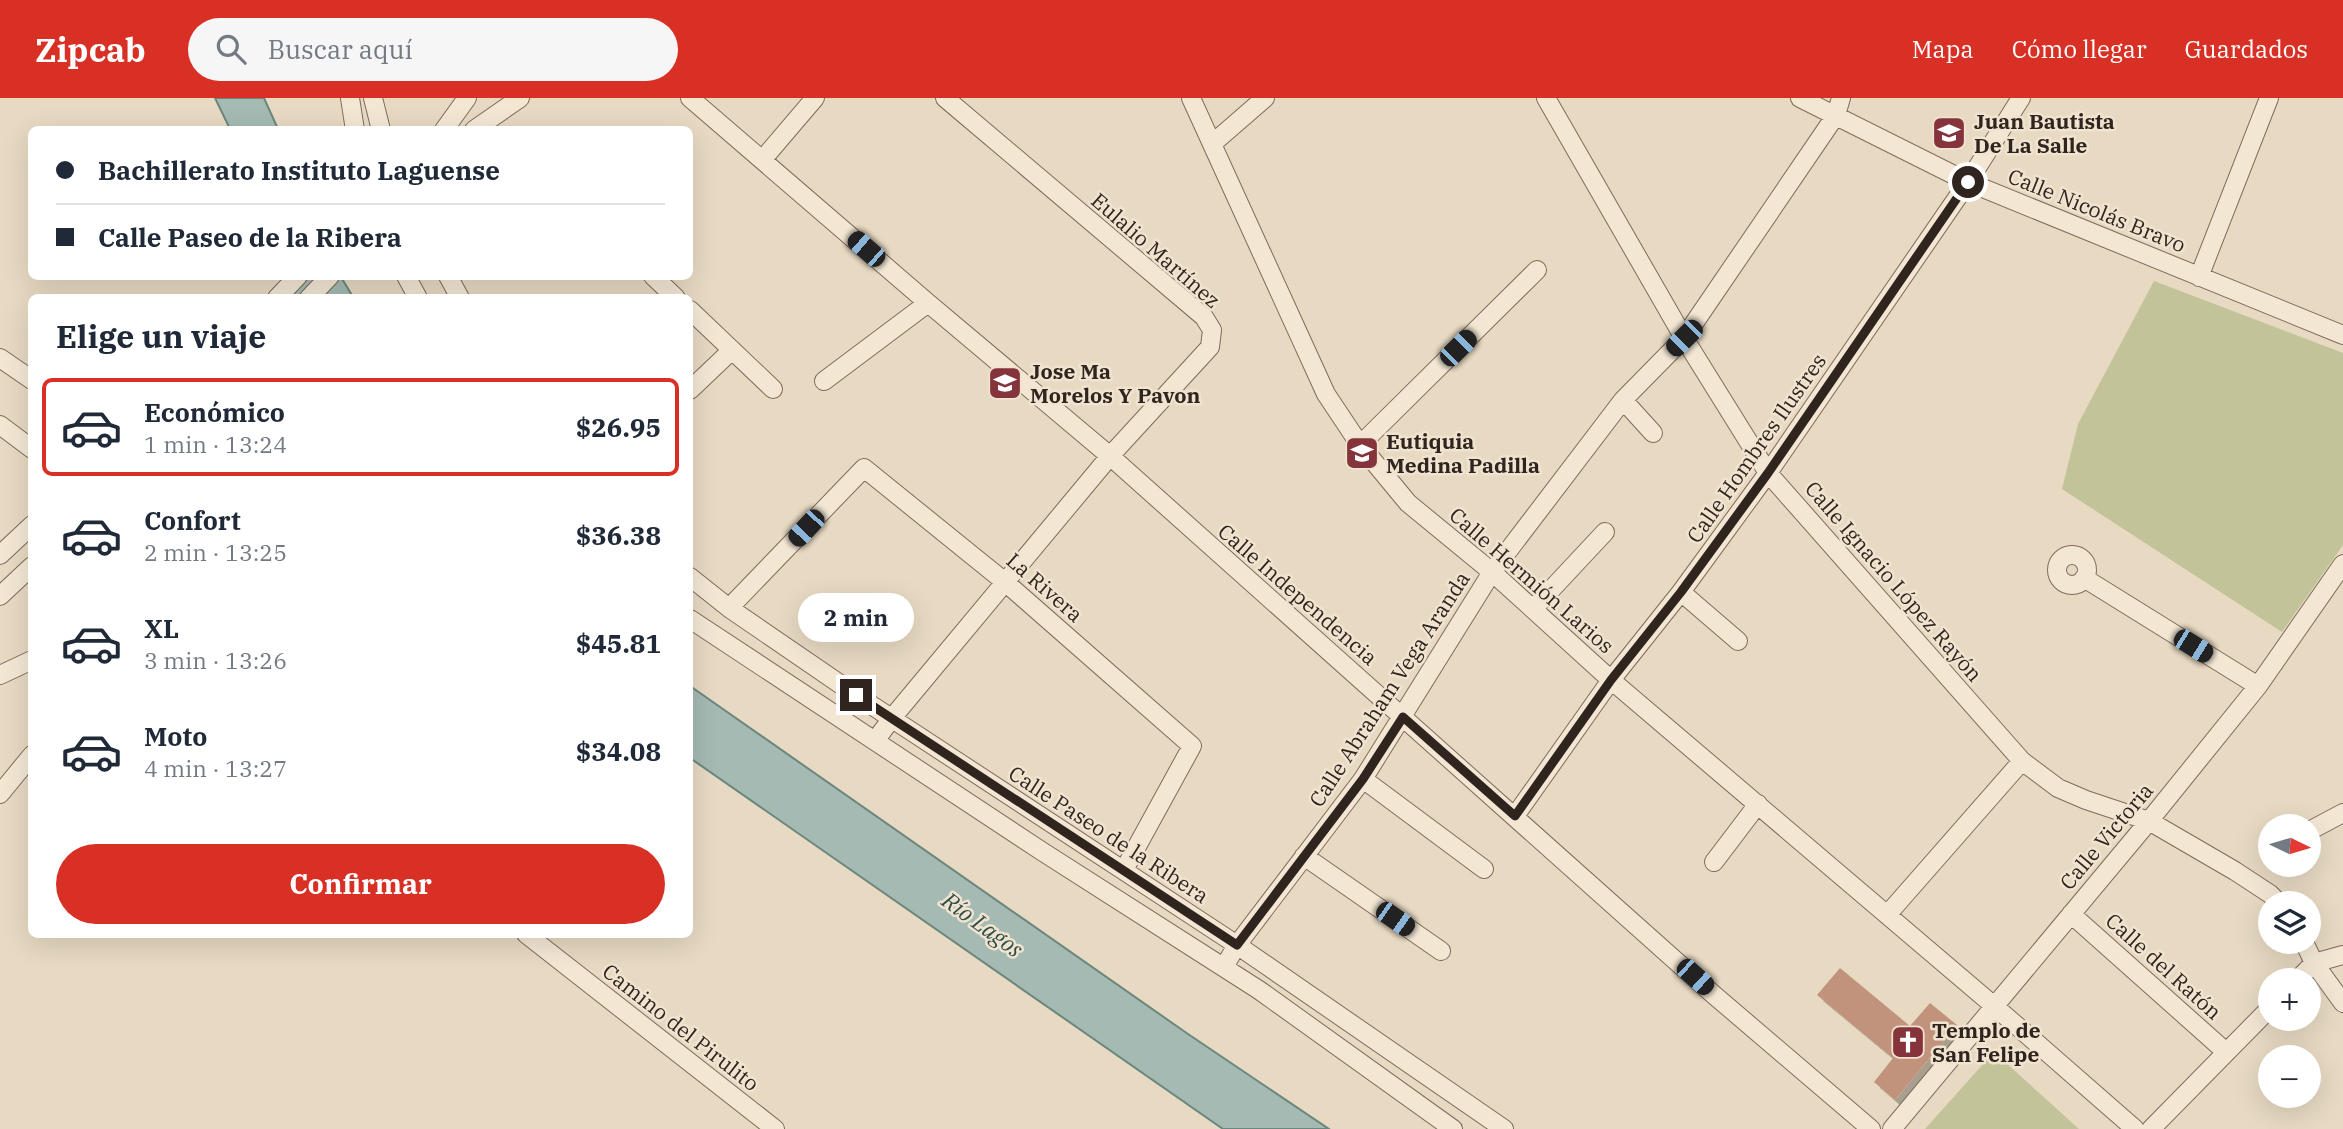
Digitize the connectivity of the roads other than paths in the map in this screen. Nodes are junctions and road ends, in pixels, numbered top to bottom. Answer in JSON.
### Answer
{"nodes":[{"id":1,"x":350,"y":98,"type":"edge"},
{"id":2,"x":373,"y":98,"type":"edge"},
{"id":3,"x":467,"y":98,"type":"edge"},
{"id":4,"x":520,"y":98,"type":"edge"},
{"id":5,"x":690,"y":98,"type":"edge"},
{"id":6,"x":815,"y":98,"type":"edge"},
{"id":7,"x":945,"y":98,"type":"edge"},
{"id":8,"x":1191,"y":98,"type":"edge"},
{"id":9,"x":1265,"y":98,"type":"edge"},
{"id":10,"x":1546,"y":98,"type":"edge"},
{"id":11,"x":1800,"y":98,"type":"edge"},
{"id":12,"x":2021,"y":98,"type":"edge"},
{"id":13,"x":2269,"y":98,"type":"edge"},
{"id":14,"x":1839,"y":107,"type":"edge"},
{"id":15,"x":354,"y":126,"type":"edge"},
{"id":16,"x":380,"y":126,"type":"edge"},
{"id":17,"x":447,"y":126,"type":"edge"},
{"id":18,"x":486,"y":126,"type":"edge"},
{"id":19,"x":1212,"y":144,"type":"junction"},
{"id":20,"x":763,"y":159,"type":"junction"},
{"id":21,"x":1968,"y":182,"type":"junction"},
{"id":22,"x":1536,"y":270,"type":"dead end"},
{"id":23,"x":2199,"y":277,"type":"junction"},
{"id":24,"x":294,"y":280,"type":"edge"},
{"id":25,"x":326,"y":280,"type":"edge"},
{"id":26,"x":657,"y":280,"type":"edge"},
{"id":27,"x":281,"y":294,"type":"edge"},
{"id":28,"x":313,"y":294,"type":"edge"},
{"id":29,"x":672,"y":294,"type":"edge"},
{"id":30,"x":928,"y":303,"type":"junction"},
{"id":31,"x":693,"y":313,"type":"edge"},
{"id":32,"x":2343,"y":335,"type":"edge"},
{"id":33,"x":1684,"y":338,"type":"junction"},
{"id":34,"x":732,"y":350,"type":"junction"},
{"id":35,"x":0,"y":358,"type":"edge"},
{"id":36,"x":28,"y":377,"type":"edge"},
{"id":37,"x":824,"y":381,"type":"dead end"},
{"id":38,"x":693,"y":387,"type":"edge"},
{"id":39,"x":773,"y":389,"type":"dead end"},
{"id":40,"x":1623,"y":400,"type":"junction"},
{"id":41,"x":0,"y":425,"type":"edge"},
{"id":42,"x":1653,"y":432,"type":"dead end"},
{"id":43,"x":28,"y":446,"type":"edge"},
{"id":44,"x":1360,"y":446,"type":"junction"},
{"id":45,"x":1110,"y":456,"type":"junction"},
{"id":46,"x":1768,"y":473,"type":"junction"},
{"id":47,"x":28,"y":528,"type":"edge"},
{"id":48,"x":1605,"y":532,"type":"dead end"},
{"id":49,"x":0,"y":555,"type":"edge"},
{"id":50,"x":2343,"y":564,"type":"edge"},
{"id":51,"x":28,"y":570,"type":"edge"},
{"id":52,"x":1492,"y":572,"type":"junction"},
{"id":53,"x":2084,"y":578,"type":"dead end"},
{"id":54,"x":693,"y":579,"type":"edge"},
{"id":55,"x":1005,"y":582,"type":"junction"},
{"id":56,"x":1681,"y":592,"type":"junction"},
{"id":57,"x":0,"y":596,"type":"edge"},
{"id":58,"x":729,"y":608,"type":"junction"},
{"id":59,"x":1533,"y":609,"type":"junction"},
{"id":60,"x":693,"y":621,"type":"edge"},
{"id":61,"x":1738,"y":641,"type":"dead end"},
{"id":62,"x":28,"y":662,"type":"edge"},
{"id":63,"x":0,"y":675,"type":"edge"},
{"id":64,"x":1611,"y":680,"type":"junction"},
{"id":65,"x":2258,"y":686,"type":"junction"},
{"id":66,"x":1403,"y":717,"type":"junction"},
{"id":67,"x":892,"y":718,"type":"junction"},
{"id":68,"x":875,"y":741,"type":"junction"},
{"id":69,"x":28,"y":760,"type":"edge"},
{"id":70,"x":2022,"y":761,"type":"junction"},
{"id":71,"x":1363,"y":779,"type":"junction"},
{"id":72,"x":0,"y":794,"type":"edge"},
{"id":73,"x":1758,"y":804,"type":"junction"},
{"id":74,"x":2343,"y":813,"type":"edge"},
{"id":75,"x":1515,"y":816,"type":"junction"},
{"id":76,"x":2149,"y":821,"type":"junction"},
{"id":77,"x":2321,"y":825,"type":"edge"},
{"id":78,"x":1304,"y":856,"type":"junction"},
{"id":79,"x":1714,"y":862,"type":"dead end"},
{"id":80,"x":1485,"y":869,"type":"dead end"},
{"id":81,"x":1124,"y":870,"type":"junction"},
{"id":82,"x":2265,"y":891,"type":"edge"},
{"id":83,"x":2071,"y":914,"type":"junction"},
{"id":84,"x":1887,"y":915,"type":"junction"},
{"id":85,"x":531,"y":938,"type":"edge"},
{"id":86,"x":1237,"y":945,"type":"junction"},
{"id":87,"x":1441,"y":951,"type":"dead end"},
{"id":88,"x":2310,"y":954,"type":"edge"},
{"id":89,"x":2343,"y":955,"type":"edge"},
{"id":90,"x":2314,"y":962,"type":"junction"},
{"id":91,"x":1224,"y":967,"type":"junction"},
{"id":92,"x":2308,"y":968,"type":"edge"},
{"id":93,"x":2343,"y":1003,"type":"edge"},
{"id":94,"x":1993,"y":1005,"type":"junction"},
{"id":95,"x":2258,"y":1019,"type":"edge"},
{"id":96,"x":2226,"y":1052,"type":"junction"},
{"id":97,"x":775,"y":1129,"type":"edge"},
{"id":98,"x":1453,"y":1129,"type":"edge"},
{"id":99,"x":1504,"y":1129,"type":"edge"},
{"id":100,"x":1871,"y":1129,"type":"edge"},
{"id":101,"x":1892,"y":1129,"type":"edge"},
{"id":102,"x":2135,"y":1129,"type":"edge"},
{"id":103,"x":2151,"y":1129,"type":"edge"}],
"edges":[{"from":1,"to":15,"type":"street"},
{"from":2,"to":16,"type":"street"},
{"from":3,"to":17,"type":"street"},
{"from":4,"to":18,"type":"street"},
{"from":5,"to":20,"type":"street","name":"Calle Independencia"},
{"from":6,"to":20,"type":"street"},
{"from":7,"to":45,"type":"street","name":"Eulalio Martínez"},
{"from":8,"to":19,"type":"street","name":"Calle Hermión Larios"},
{"from":9,"to":19,"type":"street"},
{"from":10,"to":33,"type":"street","name":"Calle Ignacio López Rayón"},
{"from":11,"to":14,"type":"street","name":"Calle Nicolás Bravo"},
{"from":12,"to":21,"type":"street","name":"Calle Hombres Ilustres"},
{"from":13,"to":23,"type":"street"},
{"from":14,"to":21,"type":"street","name":"Calle Nicolás Bravo"},
{"from":14,"to":33,"type":"street","name":"Calle Abraham Vega Aranda"},
{"from":19,"to":44,"type":"street","name":"Calle Hermión Larios"},
{"from":20,"to":30,"type":"street","name":"Calle Independencia"},
{"from":21,"to":23,"type":"street","name":"Calle Nicolás Bravo"},
{"from":21,"to":46,"type":"street","name":"Calle Hombres Ilustres"},
{"from":22,"to":44,"type":"street"},
{"from":23,"to":32,"type":"street","name":"Calle Nicolás Bravo"},
{"from":24,"to":27,"type":"street"},
{"from":25,"to":28,"type":"street"},
{"from":26,"to":29,"type":"street"},
{"from":30,"to":37,"type":"street"},
{"from":30,"to":45,"type":"street","name":"Calle Independencia"},
{"from":31,"to":34,"type":"street"},
{"from":33,"to":40,"type":"street","name":"Calle Abraham Vega Aranda"},
{"from":33,"to":46,"type":"street","name":"Calle Ignacio López Rayón"},
{"from":34,"to":38,"type":"street"},
{"from":34,"to":39,"type":"street"},
{"from":35,"to":36,"type":"street"},
{"from":40,"to":42,"type":"street"},
{"from":40,"to":52,"type":"street","name":"Calle Abraham Vega Aranda"},
{"from":41,"to":43,"type":"street"},
{"from":44,"to":52,"type":"street","name":"Calle Hermión Larios"},
{"from":45,"to":55,"type":"street"},
{"from":45,"to":66,"type":"street","name":"Calle Independencia"},
{"from":46,"to":56,"type":"street","name":"Calle Hombres Ilustres"},
{"from":46,"to":70,"type":"street","name":"Calle Ignacio López Rayón"},
{"from":47,"to":49,"type":"street"},
{"from":48,"to":59,"type":"street"},
{"from":50,"to":65,"type":"street","name":"Calle Victoria"},
{"from":51,"to":57,"type":"street"},
{"from":52,"to":59,"type":"street","name":"Calle Hermión Larios"},
{"from":52,"to":66,"type":"street","name":"Calle Abraham Vega Aranda"},
{"from":53,"to":65,"type":"street"},
{"from":54,"to":58,"type":"street","name":"Calle Paseo de la Ribera"},
{"from":55,"to":58,"type":"street","name":"La Rivera"},
{"from":55,"to":67,"type":"street"},
{"from":55,"to":81,"type":"street","name":"La Rivera"},
{"from":56,"to":61,"type":"street"},
{"from":56,"to":64,"type":"street","name":"Calle Hombres Ilustres"},
{"from":58,"to":67,"type":"street","name":"Calle Paseo de la Ribera"},
{"from":59,"to":64,"type":"street","name":"Calle Hermión Larios"},
{"from":60,"to":68,"type":"street"},
{"from":62,"to":63,"type":"street"},
{"from":64,"to":73,"type":"street","name":"Calle Hermión Larios"},
{"from":64,"to":75,"type":"street","name":"Calle Hombres Ilustres"},
{"from":65,"to":76,"type":"street","name":"Calle Victoria"},
{"from":66,"to":71,"type":"street","name":"Calle Abraham Vega Aranda"},
{"from":66,"to":75,"type":"street","name":"Calle Independencia"},
{"from":67,"to":68,"type":"street"},
{"from":67,"to":81,"type":"street","name":"Calle Paseo de la Ribera"},
{"from":68,"to":91,"type":"street"},
{"from":69,"to":72,"type":"street"},
{"from":70,"to":76,"type":"street","name":"Calle Ignacio López Rayón"},
{"from":70,"to":84,"type":"street"},
{"from":71,"to":78,"type":"street","name":"Calle Abraham Vega Aranda"},
{"from":71,"to":80,"type":"street"},
{"from":73,"to":79,"type":"street"},
{"from":73,"to":84,"type":"street","name":"Calle Hermión Larios"},
{"from":74,"to":77,"type":"street"},
{"from":75,"to":100,"type":"street","name":"Calle Independencia"},
{"from":76,"to":82,"type":"street","name":"Calle Ignacio López Rayón"},
{"from":76,"to":83,"type":"street","name":"Calle Victoria"},
{"from":78,"to":86,"type":"street","name":"Calle Abraham Vega Aranda"},
{"from":78,"to":87,"type":"street"},
{"from":81,"to":86,"type":"street","name":"Calle Paseo de la Ribera"},
{"from":83,"to":94,"type":"street","name":"Calle Victoria"},
{"from":83,"to":96,"type":"street","name":"Calle del Ratón"},
{"from":84,"to":94,"type":"street","name":"Calle Hermión Larios"},
{"from":85,"to":97,"type":"street","name":"Camino del Pirulito"},
{"from":86,"to":91,"type":"street","name":"Calle Abraham Vega Aranda"},
{"from":86,"to":99,"type":"street","name":"Calle Paseo de la Ribera"},
{"from":88,"to":90,"type":"street"},
{"from":89,"to":90,"type":"street"},
{"from":90,"to":92,"type":"street"},
{"from":90,"to":93,"type":"street"},
{"from":91,"to":98,"type":"street"},
{"from":94,"to":101,"type":"street","name":"Calle Victoria"},
{"from":94,"to":102,"type":"street","name":"Calle Hermión Larios"},
{"from":95,"to":96,"type":"street"},
{"from":96,"to":103,"type":"street"}]}
